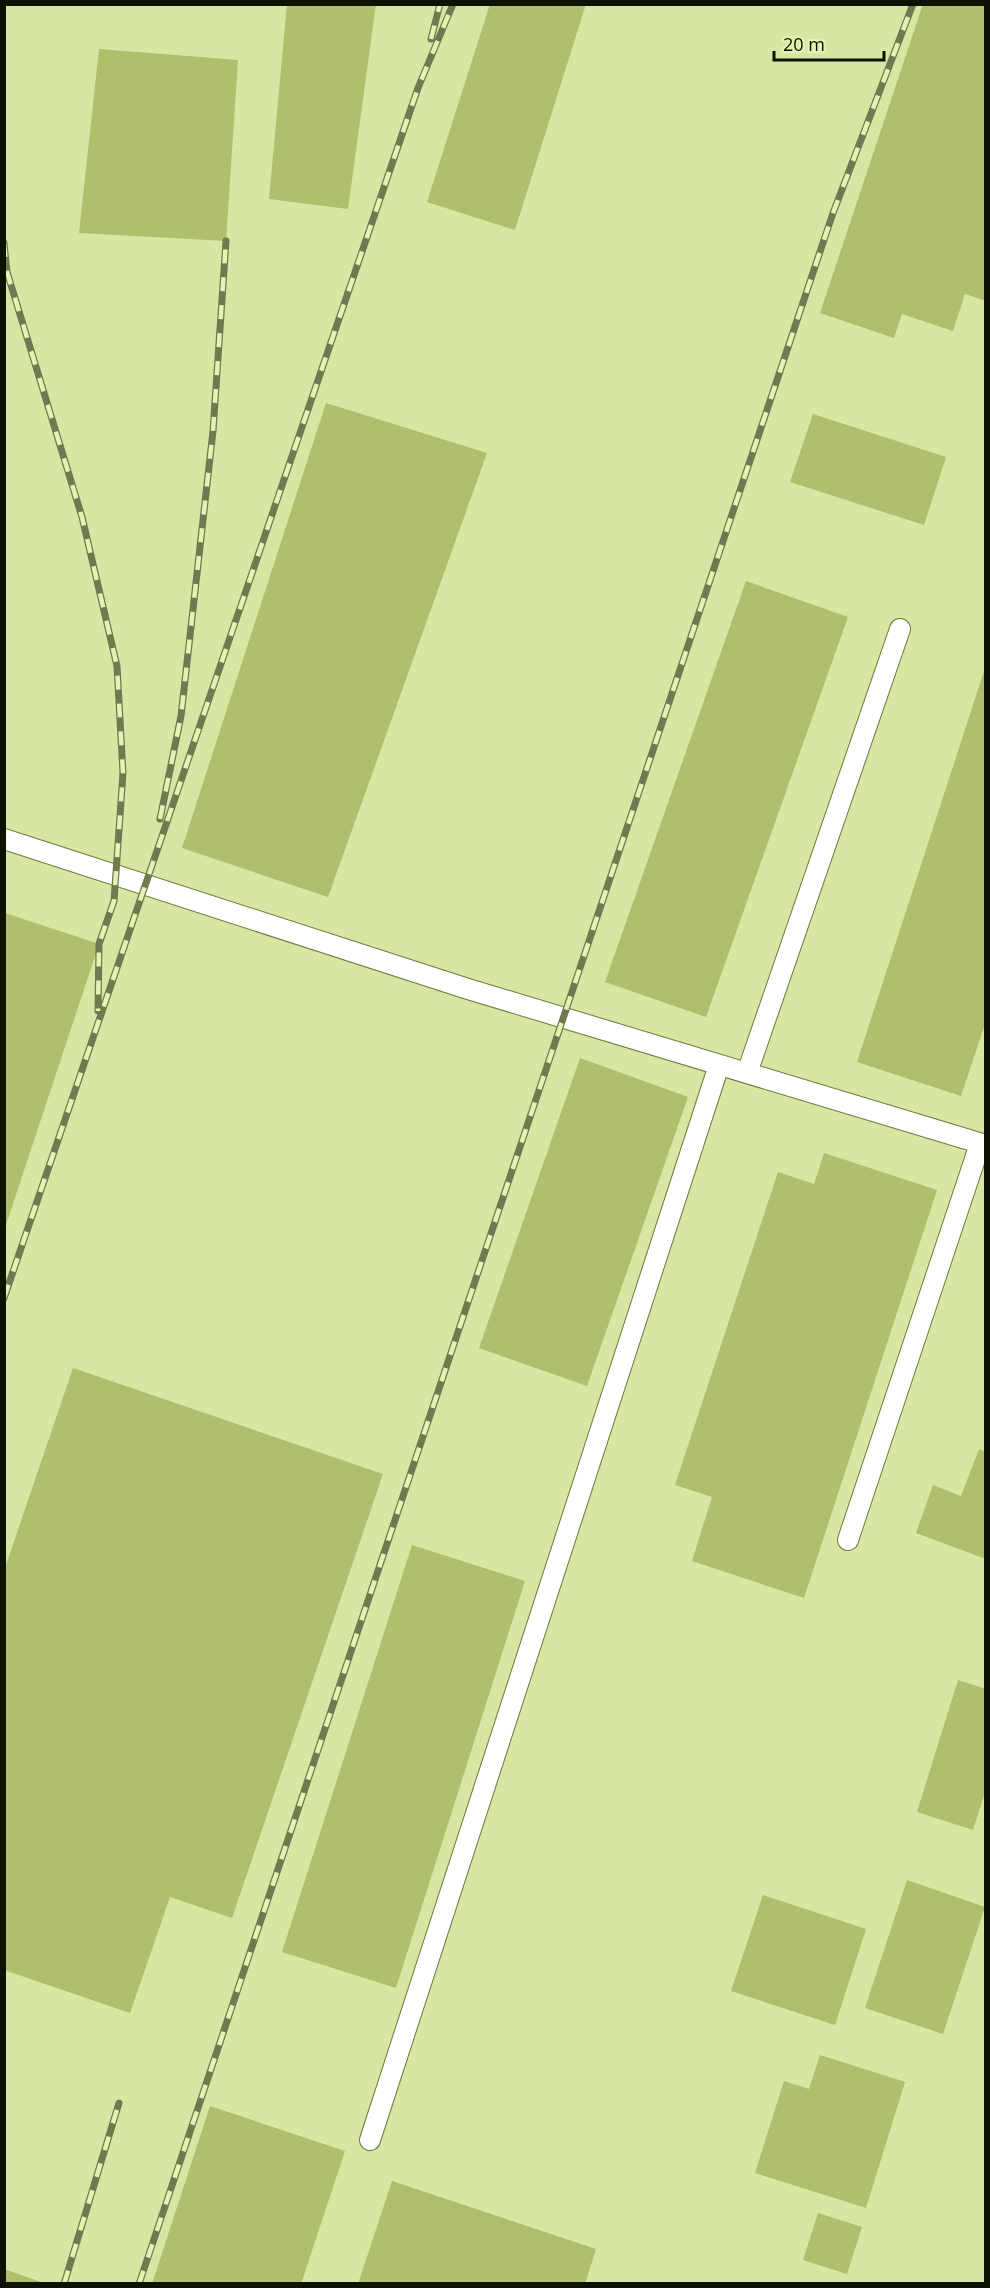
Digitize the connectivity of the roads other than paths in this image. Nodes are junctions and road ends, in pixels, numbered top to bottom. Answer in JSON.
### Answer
{"nodes":[{"id":1,"x":900,"y":628,"type":"dead end"},
{"id":2,"x":4,"y":839,"type":"edge"},
{"id":3,"x":719,"y":1065,"type":"junction"},
{"id":4,"x":747,"y":1073,"type":"junction"},
{"id":5,"x":983,"y":1144,"type":"edge"},
{"id":6,"x":848,"y":1540,"type":"dead end"},
{"id":7,"x":370,"y":2140,"type":"dead end"}],
"edges":[{"from":1,"to":4,"type":"lane"},
{"from":2,"to":3,"type":"lane"},
{"from":3,"to":4,"type":"lane"},
{"from":3,"to":7,"type":"lane"},
{"from":4,"to":5,"type":"lane"},
{"from":5,"to":6,"type":"lane"}]}
